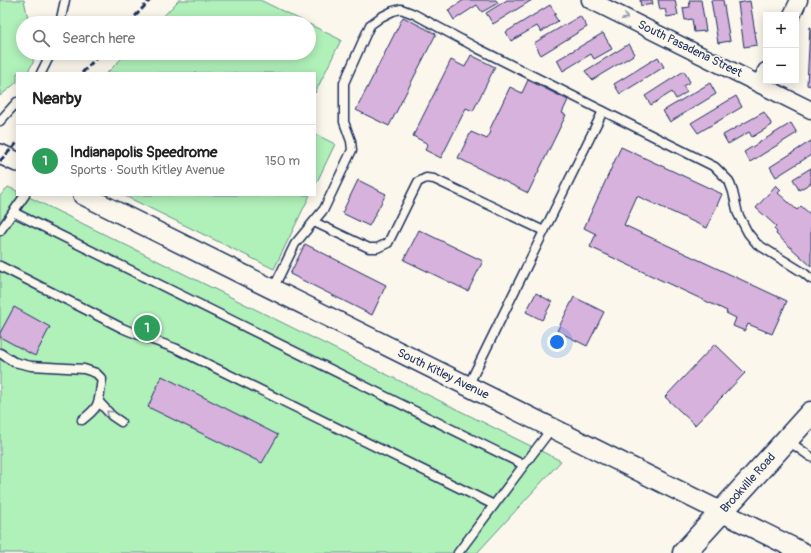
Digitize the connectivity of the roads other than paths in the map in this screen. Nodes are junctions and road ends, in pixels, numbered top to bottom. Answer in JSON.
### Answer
{"nodes":[{"id":1,"x":65,"y":0,"type":"edge"},
{"id":2,"x":590,"y":0,"type":"edge"},
{"id":3,"x":799,"y":0,"type":"edge"},
{"id":4,"x":793,"y":12,"type":"edge"},
{"id":5,"x":62,"y":16,"type":"edge"},
{"id":6,"x":48,"y":60,"type":"edge"},
{"id":7,"x":42,"y":72,"type":"edge"},
{"id":8,"x":763,"y":78,"type":"edge"},
{"id":9,"x":772,"y":84,"type":"edge"},
{"id":10,"x":16,"y":103,"type":"edge"},
{"id":11,"x":811,"y":110,"type":"edge"},
{"id":12,"x":603,"y":111,"type":"junction"},
{"id":13,"x":0,"y":121,"type":"edge"},
{"id":14,"x":0,"y":154,"type":"edge"},
{"id":15,"x":16,"y":162,"type":"edge"},
{"id":16,"x":24,"y":196,"type":"edge"},
{"id":17,"x":85,"y":196,"type":"edge"},
{"id":18,"x":13,"y":212,"type":"junction"},
{"id":19,"x":314,"y":222,"type":"junction"},
{"id":20,"x":544,"y":231,"type":"junction"},
{"id":21,"x":0,"y":232,"type":"edge"},
{"id":22,"x":0,"y":266,"type":"edge"},
{"id":23,"x":811,"y":279,"type":"edge"},
{"id":24,"x":272,"y":289,"type":"junction"},
{"id":25,"x":0,"y":353,"type":"edge"},
{"id":26,"x":468,"y":386,"type":"junction"},
{"id":27,"x":99,"y":402,"type":"junction"},
{"id":28,"x":811,"y":413,"type":"edge"},
{"id":29,"x":82,"y":420,"type":"dead end"},
{"id":30,"x":121,"y":422,"type":"dead end"},
{"id":31,"x":552,"y":428,"type":"junction"},
{"id":32,"x":787,"y":439,"type":"junction"},
{"id":33,"x":811,"y":457,"type":"edge"},
{"id":34,"x":524,"y":466,"type":"junction"},
{"id":35,"x":494,"y":505,"type":"junction"},
{"id":36,"x":722,"y":512,"type":"junction"},
{"id":37,"x":784,"y":548,"type":"edge"},
{"id":38,"x":458,"y":553,"type":"edge"},
{"id":39,"x":684,"y":553,"type":"edge"},
{"id":40,"x":804,"y":553,"type":"edge"}],
"edges":[{"from":1,"to":5,"type":"lane"},
{"from":2,"to":8,"type":"street","name":"South Pasadena Street","one_way":true},
{"from":3,"to":4,"type":"street"},
{"from":6,"to":7,"type":"lane"},
{"from":9,"to":11,"type":"street","name":"South Pasadena Street"},
{"from":10,"to":13,"type":"lane"},
{"from":12,"to":19,"type":"lane"},
{"from":12,"to":20,"type":"lane"},
{"from":12,"to":23,"type":"lane"},
{"from":14,"to":15,"type":"street"},
{"from":16,"to":18,"type":"lane"},
{"from":17,"to":24,"type":"street","name":"South Kitley Avenue"},
{"from":18,"to":21,"type":"lane"},
{"from":18,"to":34,"type":"lane"},
{"from":19,"to":20,"type":"lane"},
{"from":19,"to":24,"type":"lane"},
{"from":20,"to":26,"type":"lane"},
{"from":22,"to":35,"type":"lane"},
{"from":24,"to":26,"type":"street","name":"South Kitley Avenue"},
{"from":25,"to":27,"type":"lane"},
{"from":26,"to":31,"type":"street","name":"South Kitley Avenue"},
{"from":27,"to":29,"type":"lane"},
{"from":30,"to":27,"type":"lane","one_way":true},
{"from":28,"to":32,"type":"main road","name":"Brookville Road"},
{"from":31,"to":34,"type":"lane"},
{"from":31,"to":36,"type":"street","name":"South Kitley Avenue"},
{"from":32,"to":33,"type":"lane"},
{"from":32,"to":36,"type":"main road","name":"Brookville Road"},
{"from":34,"to":35,"type":"lane"},
{"from":35,"to":38,"type":"lane"},
{"from":36,"to":37,"type":"street","name":"South Kitley Avenue"},
{"from":36,"to":39,"type":"main road","name":"Brookville Road"},
{"from":37,"to":40,"type":"street","name":"South Kitley Avenue"}]}
